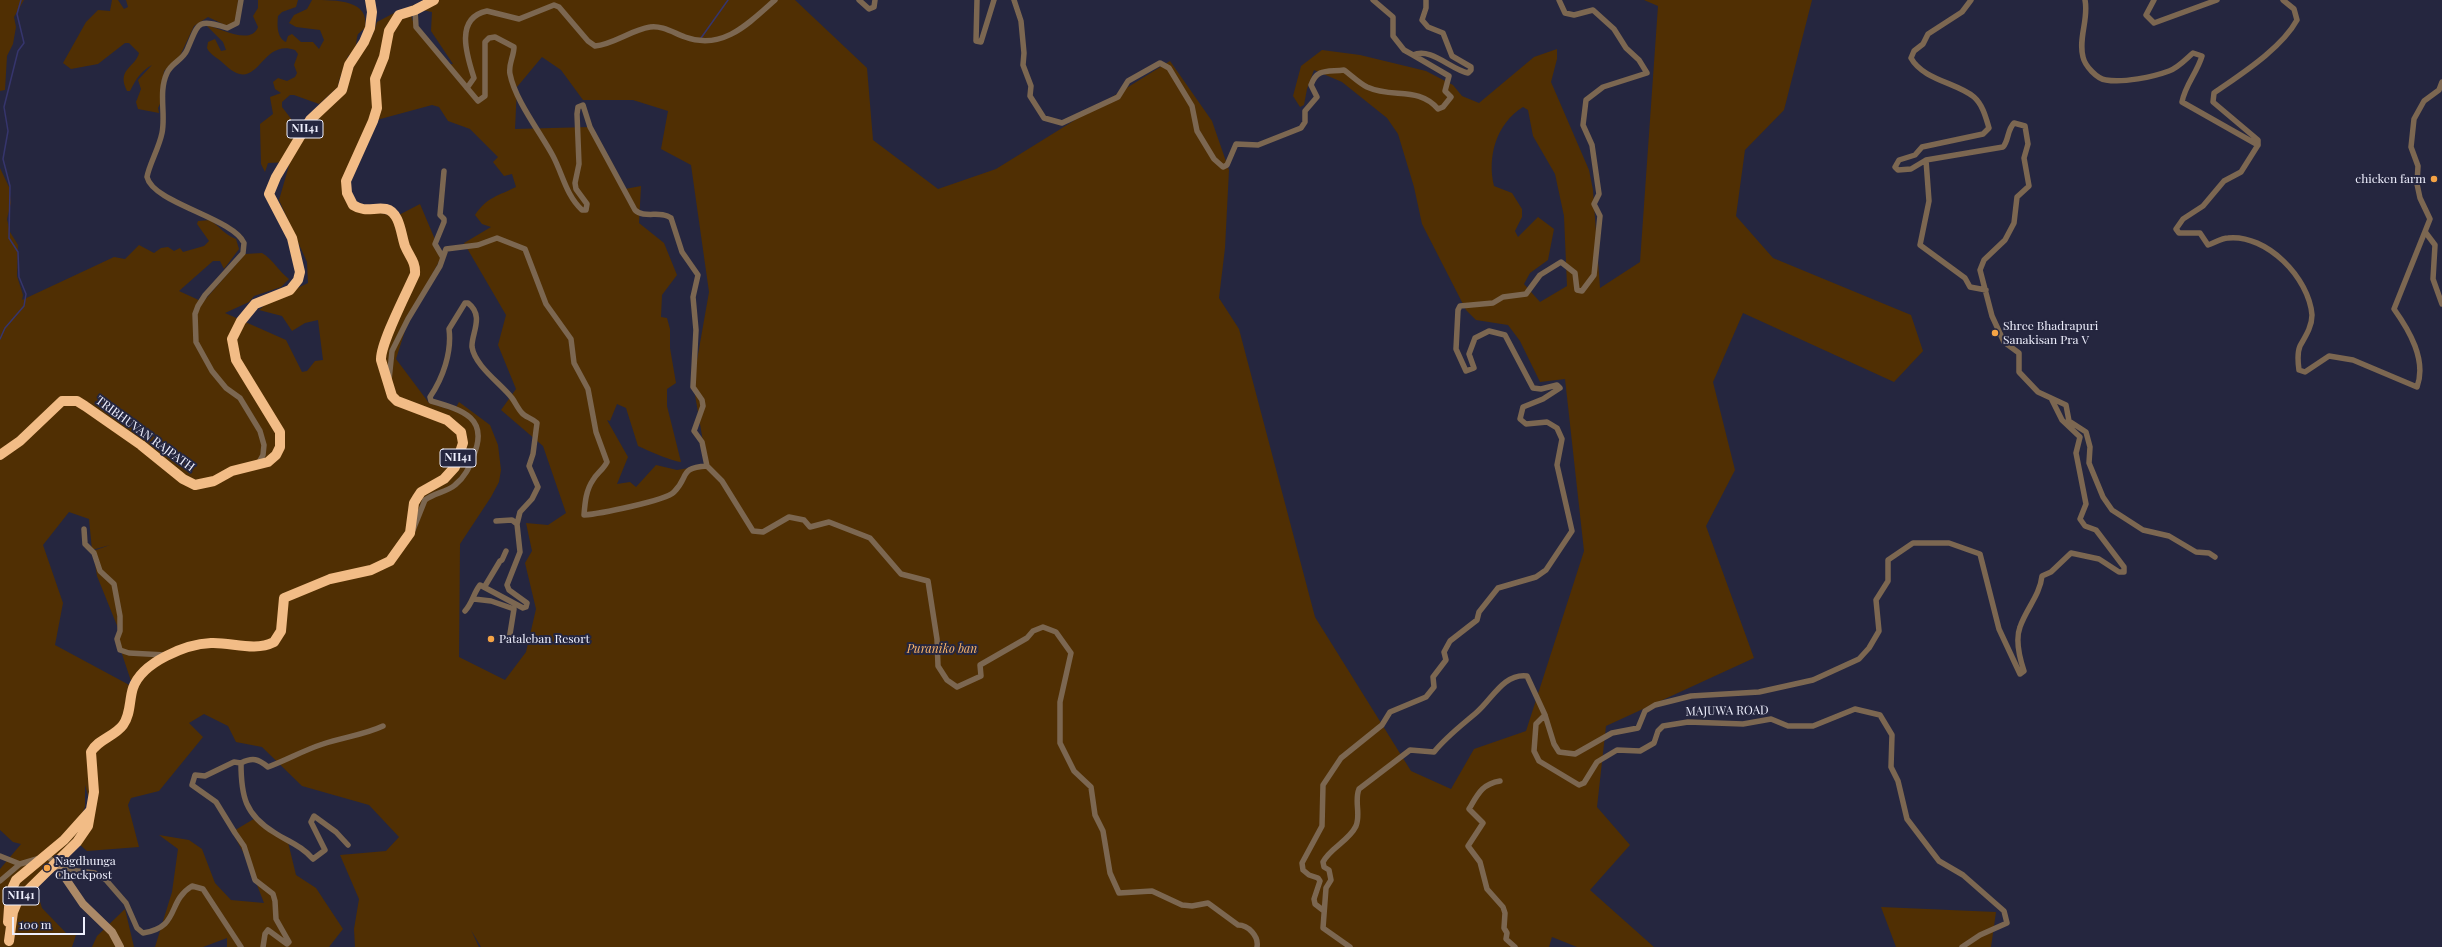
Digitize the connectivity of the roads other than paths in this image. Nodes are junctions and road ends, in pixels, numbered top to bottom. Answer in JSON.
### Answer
{"nodes":[{"id":1,"x":242,"y":0,"type":"edge"},
{"id":2,"x":370,"y":0,"type":"edge"},
{"id":3,"x":434,"y":0,"type":"edge"},
{"id":4,"x":775,"y":0,"type":"edge"},
{"id":5,"x":859,"y":0,"type":"edge"},
{"id":6,"x":875,"y":0,"type":"edge"},
{"id":7,"x":977,"y":0,"type":"edge"},
{"id":8,"x":994,"y":0,"type":"edge"},
{"id":9,"x":1014,"y":0,"type":"edge"},
{"id":10,"x":1373,"y":0,"type":"edge"},
{"id":11,"x":1426,"y":0,"type":"edge"},
{"id":12,"x":1559,"y":0,"type":"edge"},
{"id":13,"x":1970,"y":0,"type":"edge"},
{"id":14,"x":2085,"y":0,"type":"edge"},
{"id":15,"x":2154,"y":0,"type":"edge"},
{"id":16,"x":2217,"y":0,"type":"edge"},
{"id":17,"x":2283,"y":0,"type":"edge"},
{"id":18,"x":415,"y":10,"type":"junction"},
{"id":19,"x":1413,"y":55,"type":"junction"},
{"id":20,"x":2442,"y":82,"type":"edge"},
{"id":21,"x":467,"y":88,"type":"junction"},
{"id":22,"x":2258,"y":145,"type":"junction"},
{"id":23,"x":1926,"y":160,"type":"junction"},
{"id":24,"x":444,"y":171,"type":"dead end"},
{"id":25,"x":2426,"y":233,"type":"junction"},
{"id":26,"x":442,"y":256,"type":"junction"},
{"id":27,"x":1986,"y":290,"type":"junction"},
{"id":28,"x":2442,"y":304,"type":"edge"},
{"id":29,"x":388,"y":384,"type":"junction"},
{"id":30,"x":2052,"y":400,"type":"junction"},
{"id":31,"x":0,"y":455,"type":"edge"},
{"id":32,"x":258,"y":464,"type":"junction"},
{"id":33,"x":707,"y":466,"type":"junction"},
{"id":34,"x":496,"y":521,"type":"dead end"},
{"id":35,"x":517,"y":524,"type":"junction"},
{"id":36,"x":84,"y":529,"type":"dead end"},
{"id":37,"x":410,"y":533,"type":"junction"},
{"id":38,"x":506,"y":551,"type":"dead end"},
{"id":39,"x":2214,"y":557,"type":"dead end"},
{"id":40,"x":485,"y":586,"type":"junction"},
{"id":41,"x":474,"y":599,"type":"junction"},
{"id":42,"x":465,"y":611,"type":"dead end"},
{"id":43,"x":509,"y":640,"type":"dead end"},
{"id":44,"x":167,"y":656,"type":"junction"},
{"id":45,"x":1545,"y":715,"type":"junction"},
{"id":46,"x":383,"y":726,"type":"dead end"},
{"id":47,"x":241,"y":763,"type":"junction"},
{"id":48,"x":1500,"y":781,"type":"dead end"},
{"id":49,"x":348,"y":845,"type":"dead end"},
{"id":50,"x":0,"y":856,"type":"edge"},
{"id":51,"x":51,"y":859,"type":"junction"},
{"id":52,"x":20,"y":864,"type":"junction"},
{"id":53,"x":0,"y":881,"type":"edge"},
{"id":54,"x":1324,"y":911,"type":"junction"},
{"id":55,"x":9,"y":944,"type":"edge"},
{"id":56,"x":120,"y":947,"type":"edge"},
{"id":57,"x":241,"y":947,"type":"edge"},
{"id":58,"x":263,"y":947,"type":"edge"},
{"id":59,"x":1257,"y":947,"type":"edge"},
{"id":60,"x":1350,"y":947,"type":"edge"},
{"id":61,"x":1515,"y":947,"type":"edge"},
{"id":62,"x":1962,"y":947,"type":"edge"}],
"edges":[{"from":1,"to":32,"type":"street"},
{"from":2,"to":32,"type":"highway","name":"TRIBHUVAN RAJPATH","number":"NH41"},
{"from":3,"to":18,"type":"highway","number":"NH41"},
{"from":4,"to":21,"type":"street"},
{"from":5,"to":6,"type":"street"},
{"from":7,"to":8,"type":"street"},
{"from":9,"to":19,"type":"street"},
{"from":10,"to":19,"type":"street"},
{"from":11,"to":19,"type":"street"},
{"from":12,"to":54,"type":"street"},
{"from":13,"to":23,"type":"street"},
{"from":14,"to":22,"type":"street"},
{"from":15,"to":16,"type":"street"},
{"from":17,"to":22,"type":"street"},
{"from":18,"to":21,"type":"street"},
{"from":18,"to":29,"type":"highway","number":"NH41"},
{"from":20,"to":25,"type":"street"},
{"from":21,"to":33,"type":"street"},
{"from":22,"to":25,"type":"street"},
{"from":23,"to":27,"type":"street"},
{"from":23,"to":27,"type":"street"},
{"from":24,"to":26,"type":"street"},
{"from":25,"to":28,"type":"street"},
{"from":26,"to":29,"type":"street"},
{"from":26,"to":33,"type":"street"},
{"from":27,"to":30,"type":"street"},
{"from":29,"to":37,"type":"highway","number":"NH41"},
{"from":30,"to":39,"type":"street"},
{"from":30,"to":45,"type":"street"},
{"from":31,"to":32,"type":"highway","name":"TRIBHUVAN RAJPATH","number":"NH41"},
{"from":33,"to":59,"type":"street"},
{"from":34,"to":35,"type":"street"},
{"from":35,"to":37,"type":"street"},
{"from":35,"to":40,"type":"street"},
{"from":36,"to":44,"type":"street"},
{"from":37,"to":44,"type":"highway","number":"NH41"},
{"from":38,"to":40,"type":"street"},
{"from":40,"to":41,"type":"street"},
{"from":41,"to":42,"type":"street"},
{"from":41,"to":43,"type":"street"},
{"from":44,"to":51,"type":"highway","number":"NH41"},
{"from":45,"to":54,"type":"street"},
{"from":45,"to":62,"type":"street","name":"MAJUWA ROAD"},
{"from":46,"to":47,"type":"street"},
{"from":47,"to":49,"type":"street"},
{"from":47,"to":58,"type":"street"},
{"from":48,"to":61,"type":"street"},
{"from":50,"to":52,"type":"street"},
{"from":51,"to":52,"type":"street"},
{"from":51,"to":55,"type":"highway","number":"NH41"},
{"from":51,"to":55,"type":"highway","number":"NH41"},
{"from":51,"to":56,"type":"street"},
{"from":51,"to":57,"type":"street"},
{"from":52,"to":53,"type":"street"},
{"from":54,"to":60,"type":"street"}]}
